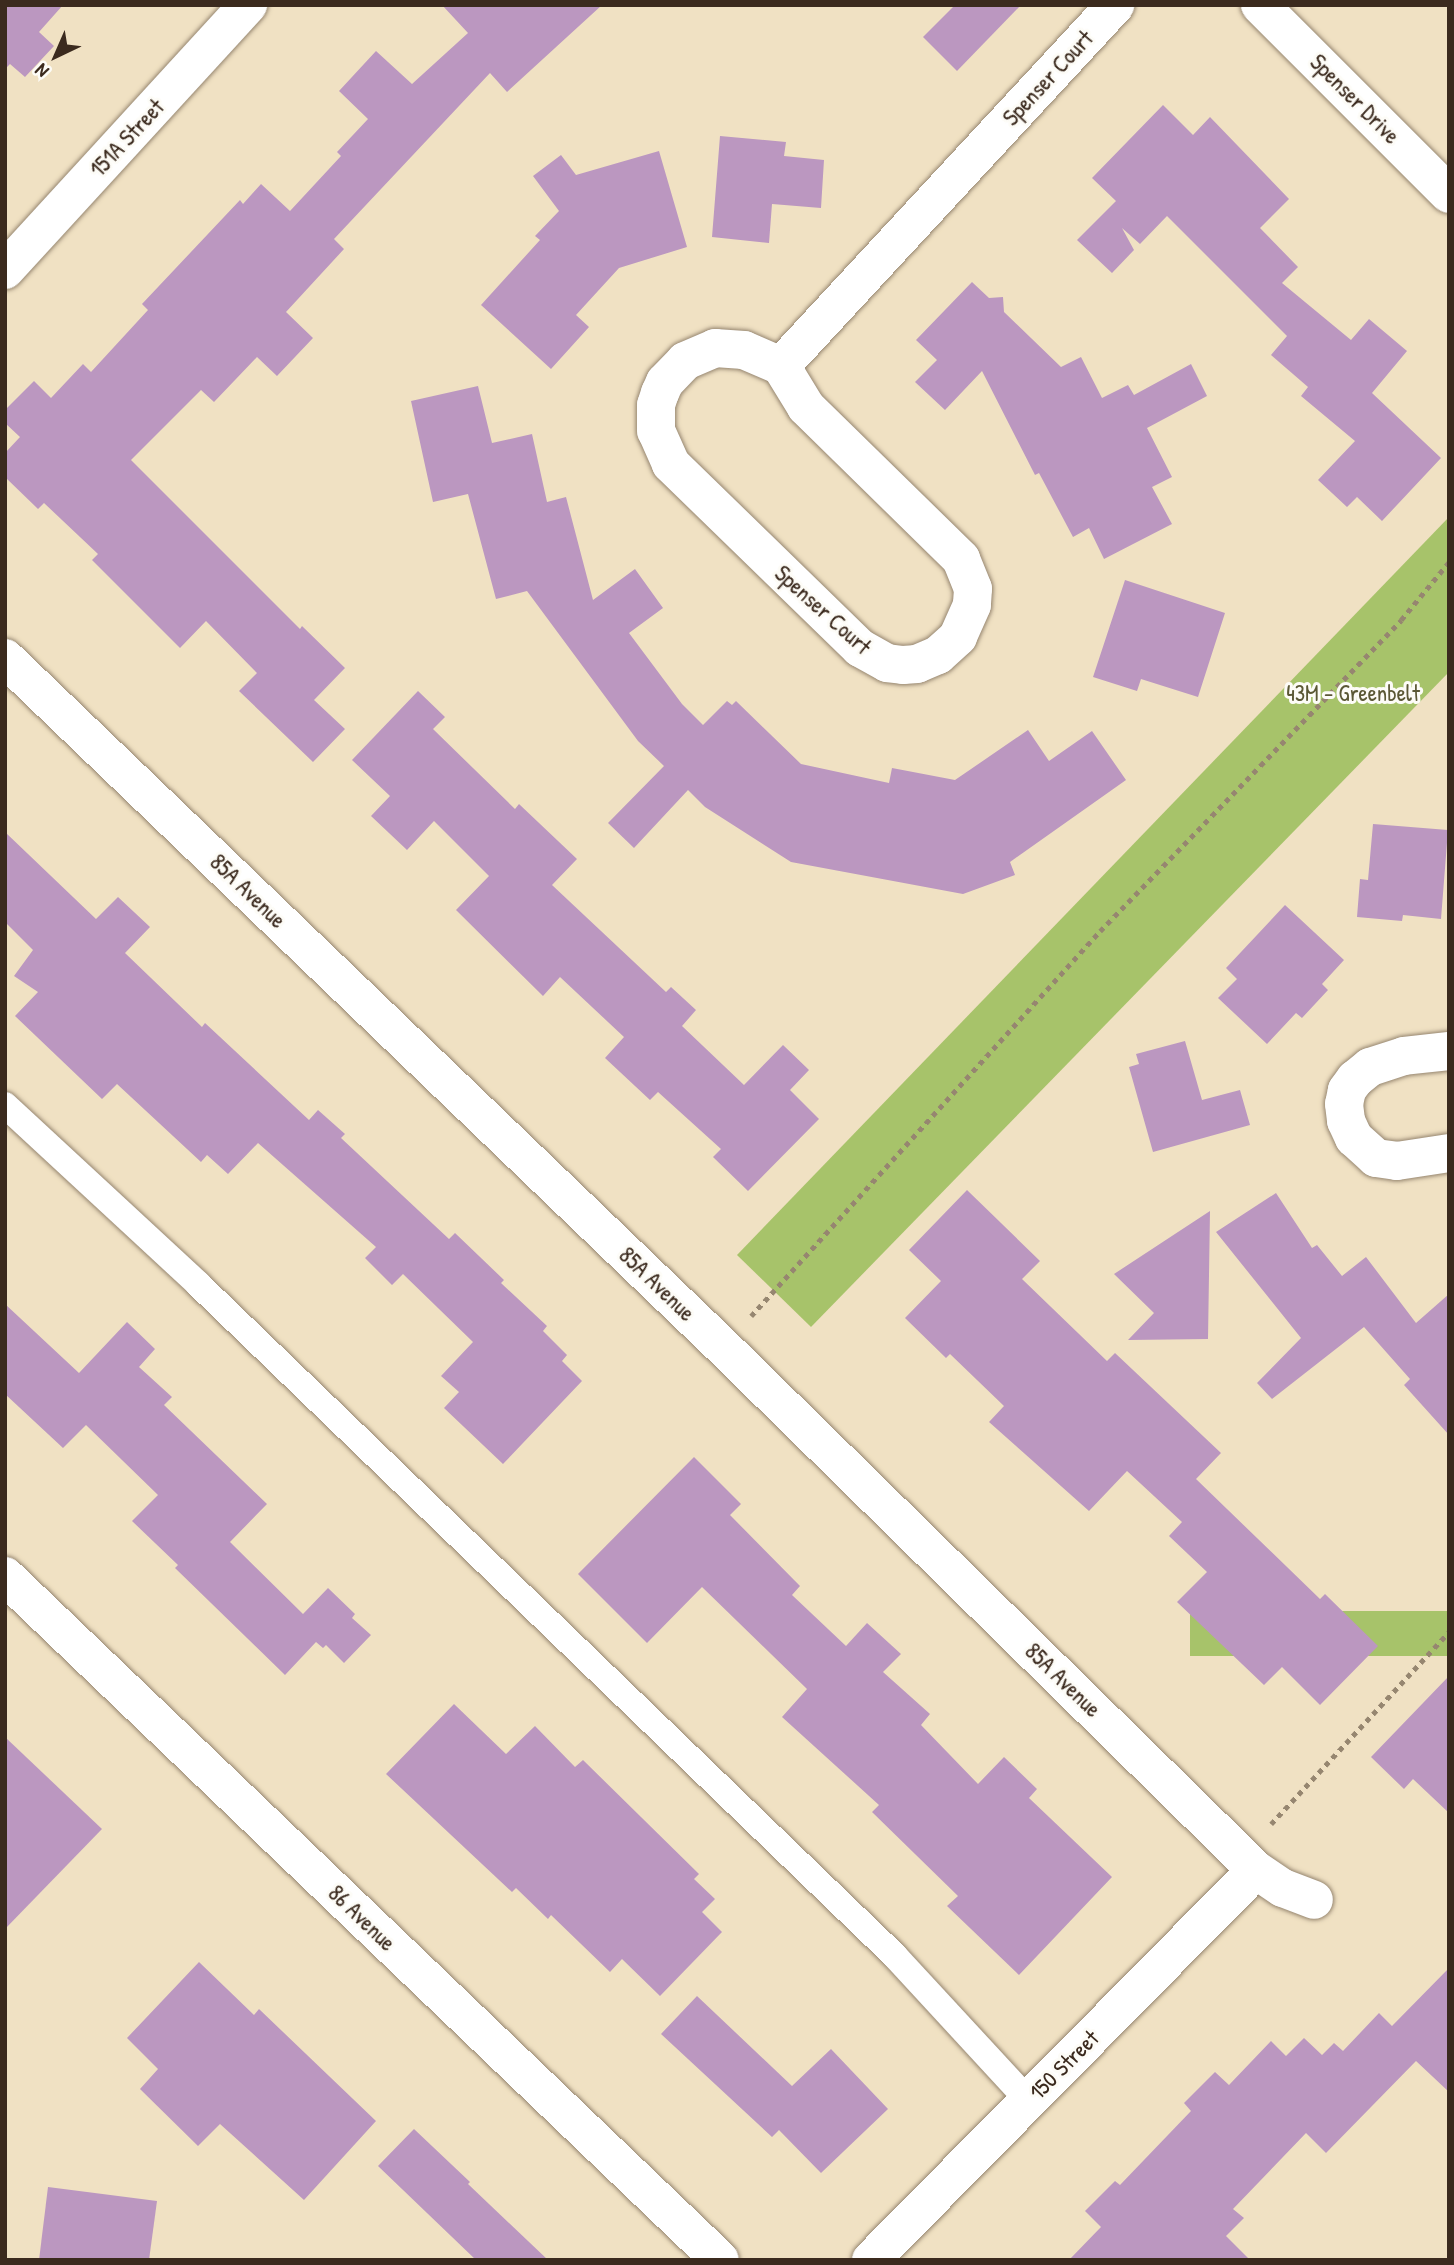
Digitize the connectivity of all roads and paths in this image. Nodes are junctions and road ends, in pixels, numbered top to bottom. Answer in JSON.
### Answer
{"nodes":[{"id":1,"x":248,"y":5,"type":"edge"},
{"id":2,"x":1115,"y":5,"type":"edge"},
{"id":3,"x":1260,"y":5,"type":"edge"},
{"id":4,"x":1449,"y":194,"type":"edge"},
{"id":5,"x":5,"y":270,"type":"edge"},
{"id":6,"x":781,"y":366,"type":"junction"},
{"id":7,"x":1449,"y":562,"type":"edge"},
{"id":8,"x":5,"y":658,"type":"edge"},
{"id":9,"x":1449,"y":1051,"type":"edge"},
{"id":10,"x":5,"y":1105,"type":"edge"},
{"id":11,"x":1449,"y":1153,"type":"edge"},
{"id":12,"x":744,"y":1324,"type":"dead end"},
{"id":13,"x":5,"y":1576,"type":"edge"},
{"id":14,"x":1449,"y":1632,"type":"edge"},
{"id":15,"x":1268,"y":1827,"type":"dead end"},
{"id":16,"x":1256,"y":1870,"type":"junction"},
{"id":17,"x":1314,"y":1900,"type":"dead end"},
{"id":18,"x":1029,"y":2101,"type":"junction"},
{"id":19,"x":720,"y":2260,"type":"edge"},
{"id":20,"x":871,"y":2260,"type":"edge"}],
"edges":[{"from":1,"to":5,"type":"street","name":"151A Street"},
{"from":2,"to":6,"type":"street","name":"Spenser Court"},
{"from":3,"to":4,"type":"street","name":"Spenser Drive"},
{"from":6,"to":6,"type":"street","name":"Spenser Court"},
{"from":7,"to":12,"type":"path"},
{"from":8,"to":16,"type":"street","name":"85A Avenue"},
{"from":9,"to":11,"type":"street"},
{"from":10,"to":18,"type":"lane"},
{"from":13,"to":19,"type":"street","name":"86 Avenue"},
{"from":14,"to":15,"type":"path"},
{"from":16,"to":17,"type":"street","name":"85A Avenue"},
{"from":16,"to":18,"type":"street","name":"150 Street"},
{"from":18,"to":20,"type":"street","name":"150 Street"}]}
